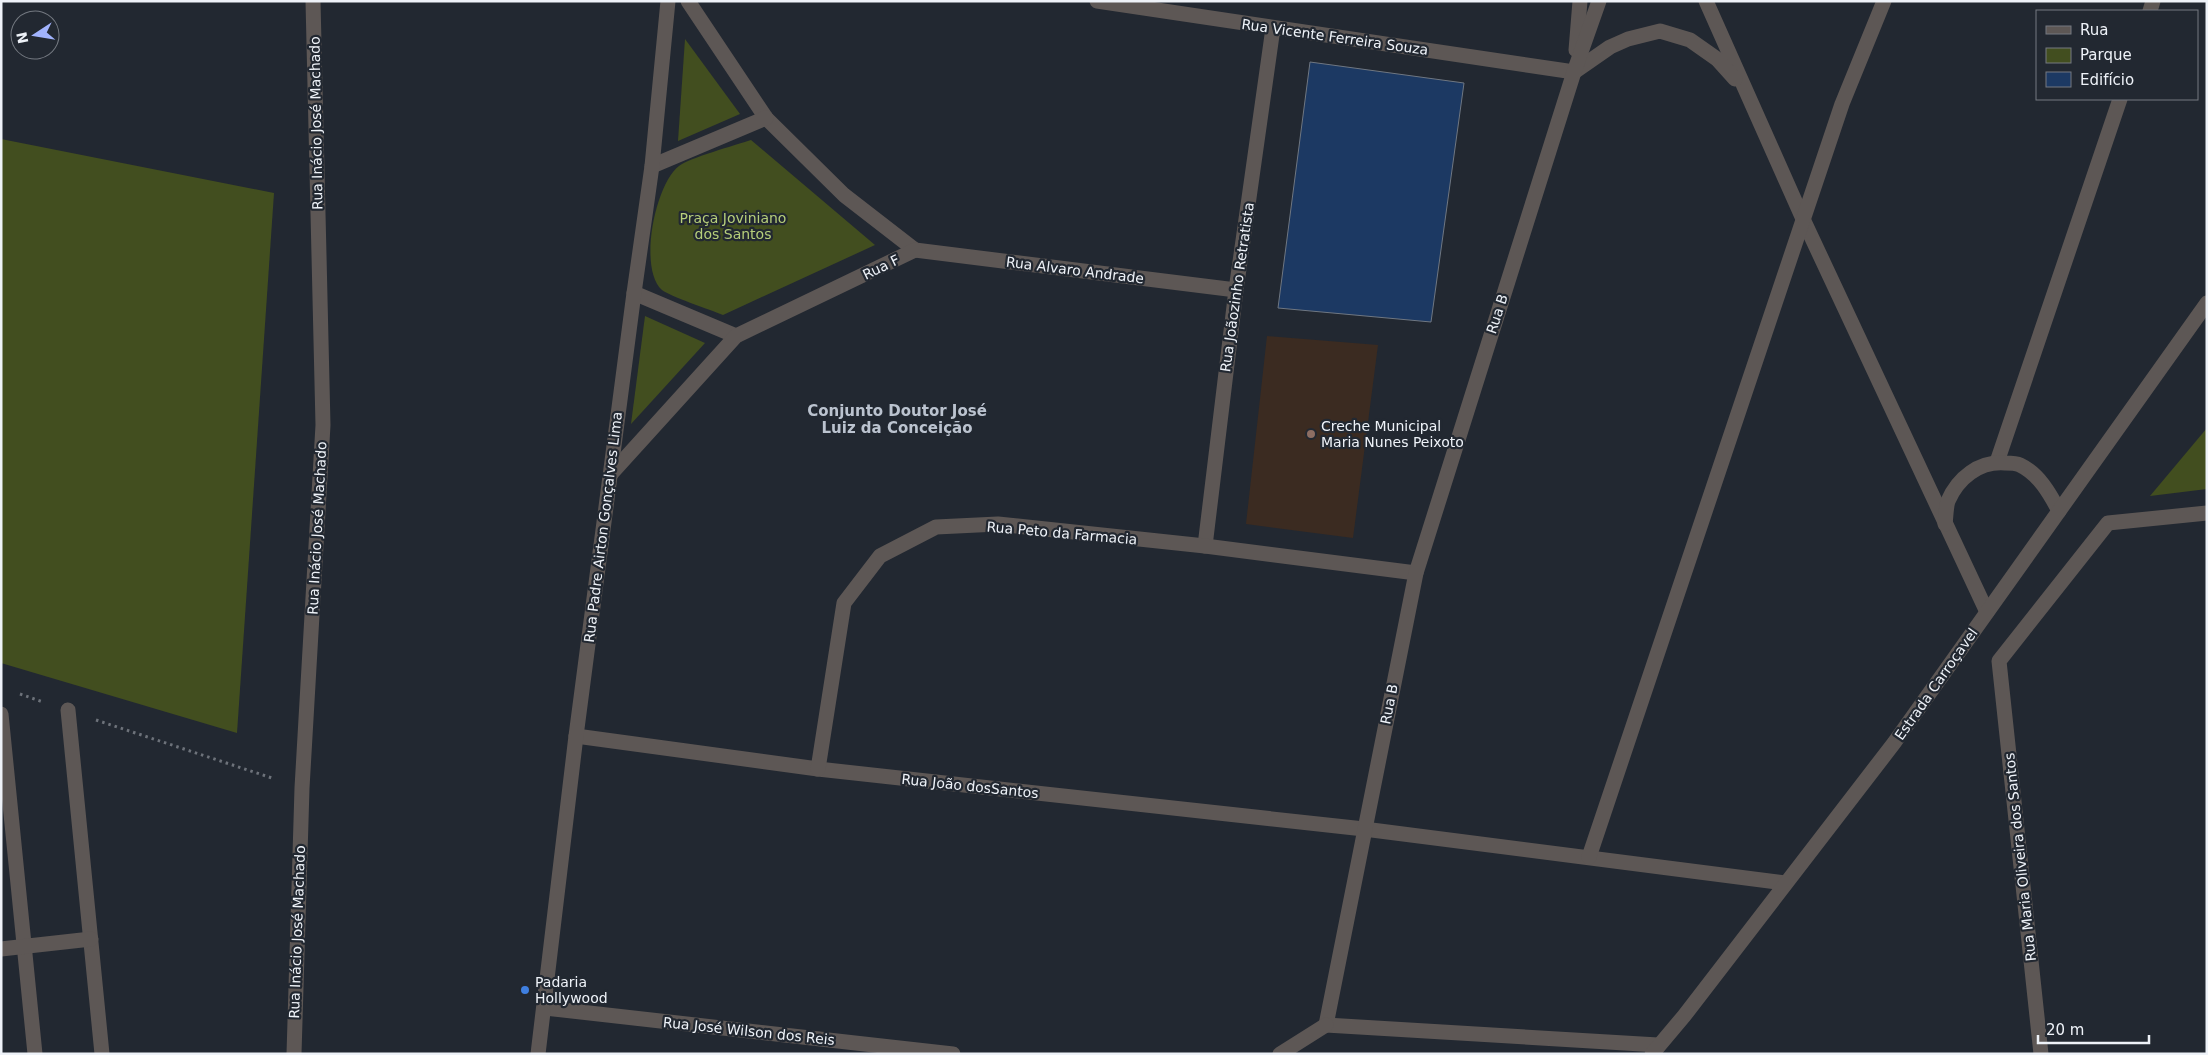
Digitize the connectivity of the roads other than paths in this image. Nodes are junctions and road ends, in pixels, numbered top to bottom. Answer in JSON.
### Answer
{"nodes":[{"id":1,"x":312,"y":1,"type":"edge"},
{"id":2,"x":668,"y":1,"type":"edge"},
{"id":3,"x":688,"y":1,"type":"edge"},
{"id":4,"x":1096,"y":1,"type":"edge"},
{"id":5,"x":1580,"y":1,"type":"edge"},
{"id":6,"x":1599,"y":1,"type":"edge"},
{"id":7,"x":1706,"y":1,"type":"edge"},
{"id":8,"x":1884,"y":1,"type":"edge"},
{"id":9,"x":1273,"y":28,"type":"junction"},
{"id":10,"x":1574,"y":72,"type":"junction"},
{"id":11,"x":1745,"y":90,"type":"junction"},
{"id":12,"x":2120,"y":100,"type":"edge"},
{"id":13,"x":766,"y":118,"type":"junction"},
{"id":14,"x":652,"y":166,"type":"junction"},
{"id":15,"x":1803,"y":219,"type":"junction"},
{"id":16,"x":915,"y":250,"type":"junction"},
{"id":17,"x":1236,"y":290,"type":"junction"},
{"id":18,"x":634,"y":293,"type":"junction"},
{"id":19,"x":2207,"y":303,"type":"edge"},
{"id":20,"x":736,"y":336,"type":"junction"},
{"id":21,"x":1997,"y":462,"type":"junction"},
{"id":22,"x":610,"y":475,"type":"junction"},
{"id":23,"x":2059,"y":511,"type":"junction"},
{"id":24,"x":2207,"y":513,"type":"edge"},
{"id":25,"x":1945,"y":524,"type":"junction"},
{"id":26,"x":1205,"y":546,"type":"junction"},
{"id":27,"x":1416,"y":573,"type":"junction"},
{"id":28,"x":1987,"y":612,"type":"junction"},
{"id":29,"x":68,"y":710,"type":"road end"},
{"id":30,"x":1,"y":714,"type":"edge"},
{"id":31,"x":576,"y":736,"type":"junction"},
{"id":32,"x":818,"y":769,"type":"junction"},
{"id":33,"x":1364,"y":829,"type":"junction"},
{"id":34,"x":1589,"y":857,"type":"junction"},
{"id":35,"x":1785,"y":883,"type":"junction"},
{"id":36,"x":91,"y":940,"type":"junction"},
{"id":37,"x":24,"y":946,"type":"junction"},
{"id":38,"x":1,"y":949,"type":"edge"},
{"id":39,"x":545,"y":1008,"type":"junction"},
{"id":40,"x":1326,"y":1025,"type":"junction"},
{"id":41,"x":1655,"y":1050,"type":"edge"},
{"id":42,"x":35,"y":1054,"type":"edge"},
{"id":43,"x":102,"y":1054,"type":"edge"},
{"id":44,"x":294,"y":1054,"type":"edge"},
{"id":45,"x":538,"y":1054,"type":"edge"},
{"id":46,"x":953,"y":1054,"type":"edge"},
{"id":47,"x":1280,"y":1054,"type":"edge"},
{"id":48,"x":2041,"y":1054,"type":"edge"}],
"edges":[{"from":1,"to":44,"type":"street","name":"Rua Inácio José Machado"},
{"from":2,"to":14,"type":"street","name":"Rua Padre Airton Gonçalves Lima"},
{"from":3,"to":13,"type":"street","name":"Rua F"},
{"from":4,"to":9,"type":"street","name":"Rua Vicente Ferreira Souza"},
{"from":5,"to":10,"type":"street"},
{"from":6,"to":10,"type":"street"},
{"from":7,"to":11,"type":"street"},
{"from":8,"to":15,"type":"street"},
{"from":9,"to":10,"type":"street","name":"Rua Vicente Ferreira Souza"},
{"from":9,"to":17,"type":"street","name":"Rua Joãozinho Retratista"},
{"from":10,"to":11,"type":"street"},
{"from":10,"to":27,"type":"street","name":"Rua B"},
{"from":11,"to":15,"type":"street"},
{"from":12,"to":21,"type":"street"},
{"from":13,"to":14,"type":"street"},
{"from":13,"to":16,"type":"street","name":"Rua F"},
{"from":14,"to":18,"type":"street","name":"Rua Padre Airton Gonçalves Lima"},
{"from":15,"to":25,"type":"street"},
{"from":15,"to":34,"type":"street"},
{"from":16,"to":17,"type":"street","name":"Rua Alvaro Andrade"},
{"from":16,"to":20,"type":"street","name":"Rua F"},
{"from":17,"to":26,"type":"street","name":"Rua Joãozinho Retratista"},
{"from":18,"to":20,"type":"street"},
{"from":18,"to":22,"type":"street","name":"Rua Padre Airton Gonçalves Lima"},
{"from":19,"to":23,"type":"street","name":"Estrada Carroçavel"},
{"from":20,"to":22,"type":"street","name":"Rua F"},
{"from":21,"to":23,"type":"street"},
{"from":21,"to":25,"type":"street"},
{"from":22,"to":31,"type":"street","name":"Rua Padre Airton Gonçalves Lima"},
{"from":23,"to":28,"type":"street","name":"Estrada Carroçavel"},
{"from":24,"to":48,"type":"street","name":"Rua Maria Oliveira dos Santos"},
{"from":25,"to":28,"type":"street"},
{"from":26,"to":27,"type":"street","name":"Rua Peto da Farmacia"},
{"from":26,"to":32,"type":"street","name":"Rua Peto da Farmacia"},
{"from":27,"to":33,"type":"street","name":"Rua B"},
{"from":28,"to":35,"type":"street","name":"Estrada Carroçavel"},
{"from":29,"to":36,"type":"street"},
{"from":30,"to":37,"type":"street"},
{"from":31,"to":32,"type":"street","name":"Rua João dosSantos"},
{"from":31,"to":39,"type":"street","name":"Rua Padre Airton Gonçalves Lima"},
{"from":32,"to":33,"type":"street","name":"Rua João dosSantos"},
{"from":33,"to":34,"type":"street","name":"Rua João dosSantos"},
{"from":33,"to":40,"type":"street","name":"Rua B"},
{"from":34,"to":35,"type":"street","name":"Rua João dosSantos"},
{"from":35,"to":41,"type":"street","name":"Estrada Carroçavel"},
{"from":36,"to":37,"type":"street"},
{"from":36,"to":43,"type":"street"},
{"from":37,"to":38,"type":"street"},
{"from":37,"to":42,"type":"street"},
{"from":39,"to":45,"type":"street","name":"Rua Padre Airton Gonçalves Lima"},
{"from":39,"to":46,"type":"street","name":"Rua José Wilson dos Reis"},
{"from":40,"to":41,"type":"street"},
{"from":40,"to":47,"type":"street"}]}
